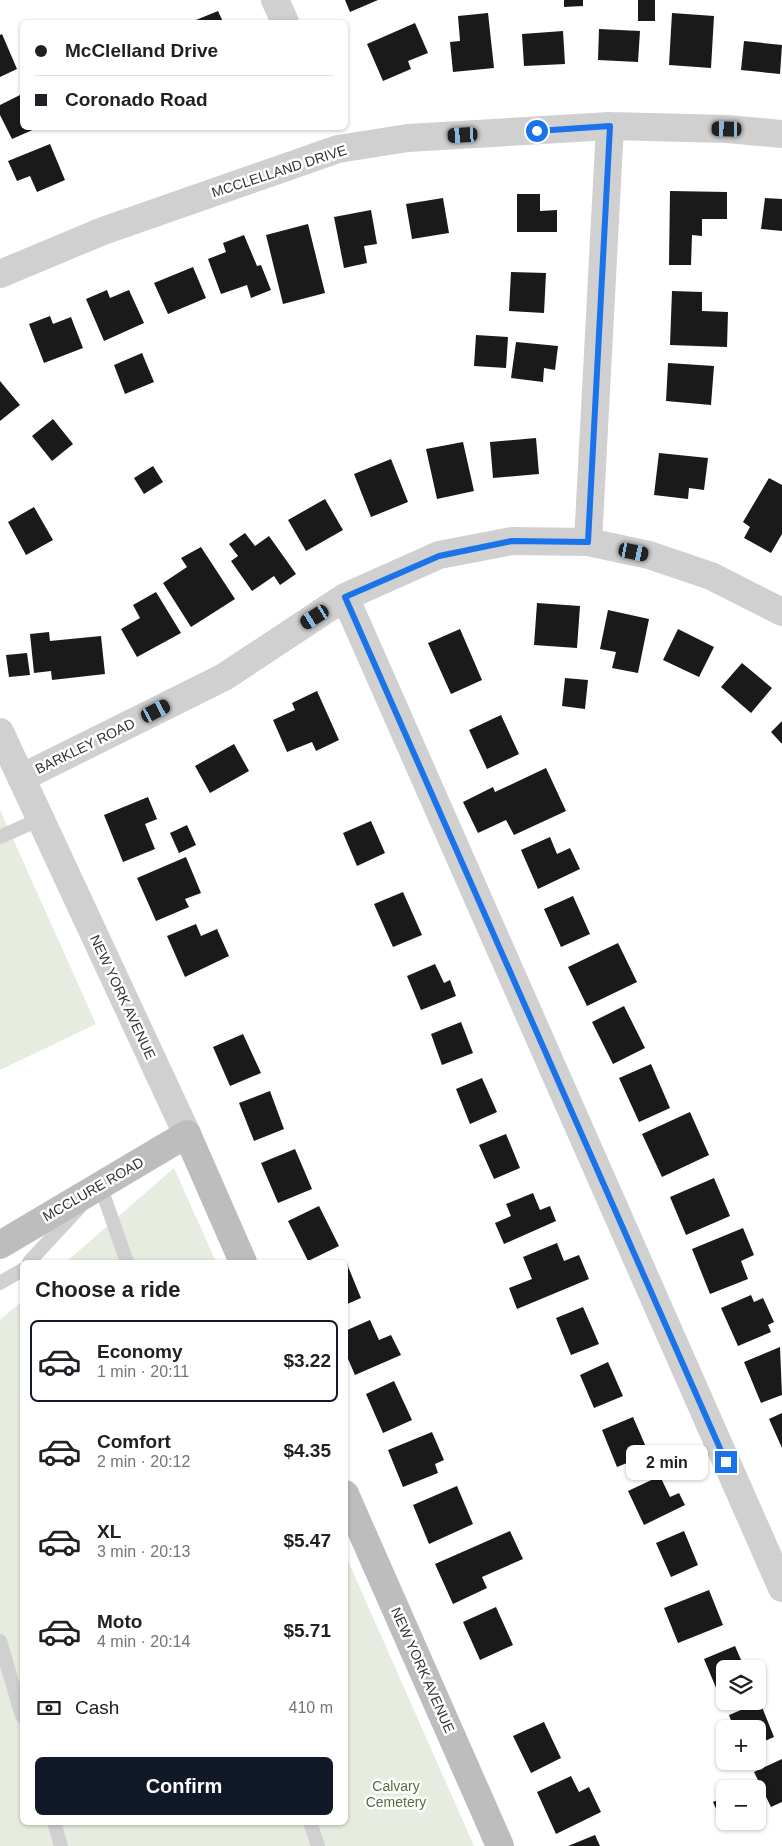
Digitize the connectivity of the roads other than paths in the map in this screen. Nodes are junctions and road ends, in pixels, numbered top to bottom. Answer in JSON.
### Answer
{"nodes":[{"id":1,"x":276,"y":0,"type":"edge"},
{"id":2,"x":284,"y":20,"type":"edge"},
{"id":3,"x":610,"y":126,"type":"junction"},
{"id":4,"x":782,"y":134,"type":"edge"},
{"id":5,"x":333,"y":138,"type":"edge"},
{"id":6,"x":1,"y":270,"type":"edge"},
{"id":7,"x":588,"y":542,"type":"junction"},
{"id":8,"x":345,"y":597,"type":"junction"},
{"id":9,"x":782,"y":612,"type":"edge"},
{"id":10,"x":0,"y":732,"type":"edge"},
{"id":11,"x":20,"y":778,"type":"junction"},
{"id":12,"x":40,"y":819,"type":"junction"},
{"id":13,"x":0,"y":838,"type":"edge"},
{"id":14,"x":187,"y":1134,"type":"junction"},
{"id":15,"x":100,"y":1186,"type":"junction"},
{"id":16,"x":0,"y":1245,"type":"edge"},
{"id":17,"x":31,"y":1260,"type":"edge"},
{"id":18,"x":126,"y":1260,"type":"edge"},
{"id":19,"x":242,"y":1260,"type":"edge"},
{"id":20,"x":20,"y":1271,"type":"edge"},
{"id":21,"x":0,"y":1283,"type":"edge"},
{"id":22,"x":348,"y":1501,"type":"edge"},
{"id":23,"x":782,"y":1588,"type":"edge"},
{"id":24,"x":0,"y":1641,"type":"edge"},
{"id":25,"x":20,"y":1709,"type":"edge"},
{"id":26,"x":55,"y":1825,"type":"edge"},
{"id":27,"x":311,"y":1825,"type":"edge"},
{"id":28,"x":61,"y":1846,"type":"edge"},
{"id":29,"x":318,"y":1846,"type":"edge"},
{"id":30,"x":500,"y":1846,"type":"edge"}],
"edges":[{"from":1,"to":2,"type":"street"},
{"from":3,"to":4,"type":"street","name":"MCCLELLAND DRIVE"},
{"from":3,"to":5,"type":"street","name":"MCCLELLAND DRIVE"},
{"from":3,"to":7,"type":"street"},
{"from":5,"to":6,"type":"street","name":"MCCLELLAND DRIVE"},
{"from":7,"to":8,"type":"street","name":"BARKLEY ROAD"},
{"from":7,"to":9,"type":"street","name":"BARKLEY ROAD"},
{"from":8,"to":11,"type":"street","name":"BARKLEY ROAD"},
{"from":8,"to":23,"type":"street"},
{"from":10,"to":11,"type":"street","name":"NEW YORK AVENUE"},
{"from":11,"to":12,"type":"street","name":"NEW YORK AVENUE"},
{"from":12,"to":13,"type":"lane"},
{"from":12,"to":14,"type":"street","name":"NEW YORK AVENUE"},
{"from":14,"to":15,"type":"street","name":"MCCLURE ROAD"},
{"from":14,"to":19,"type":"street","name":"NEW YORK AVENUE"},
{"from":15,"to":16,"type":"street","name":"MCCLURE ROAD"},
{"from":15,"to":17,"type":"lane"},
{"from":15,"to":18,"type":"lane"},
{"from":20,"to":21,"type":"lane"},
{"from":22,"to":30,"type":"street","name":"NEW YORK AVENUE"},
{"from":24,"to":25,"type":"lane"},
{"from":26,"to":28,"type":"lane"},
{"from":27,"to":29,"type":"lane"}]}
